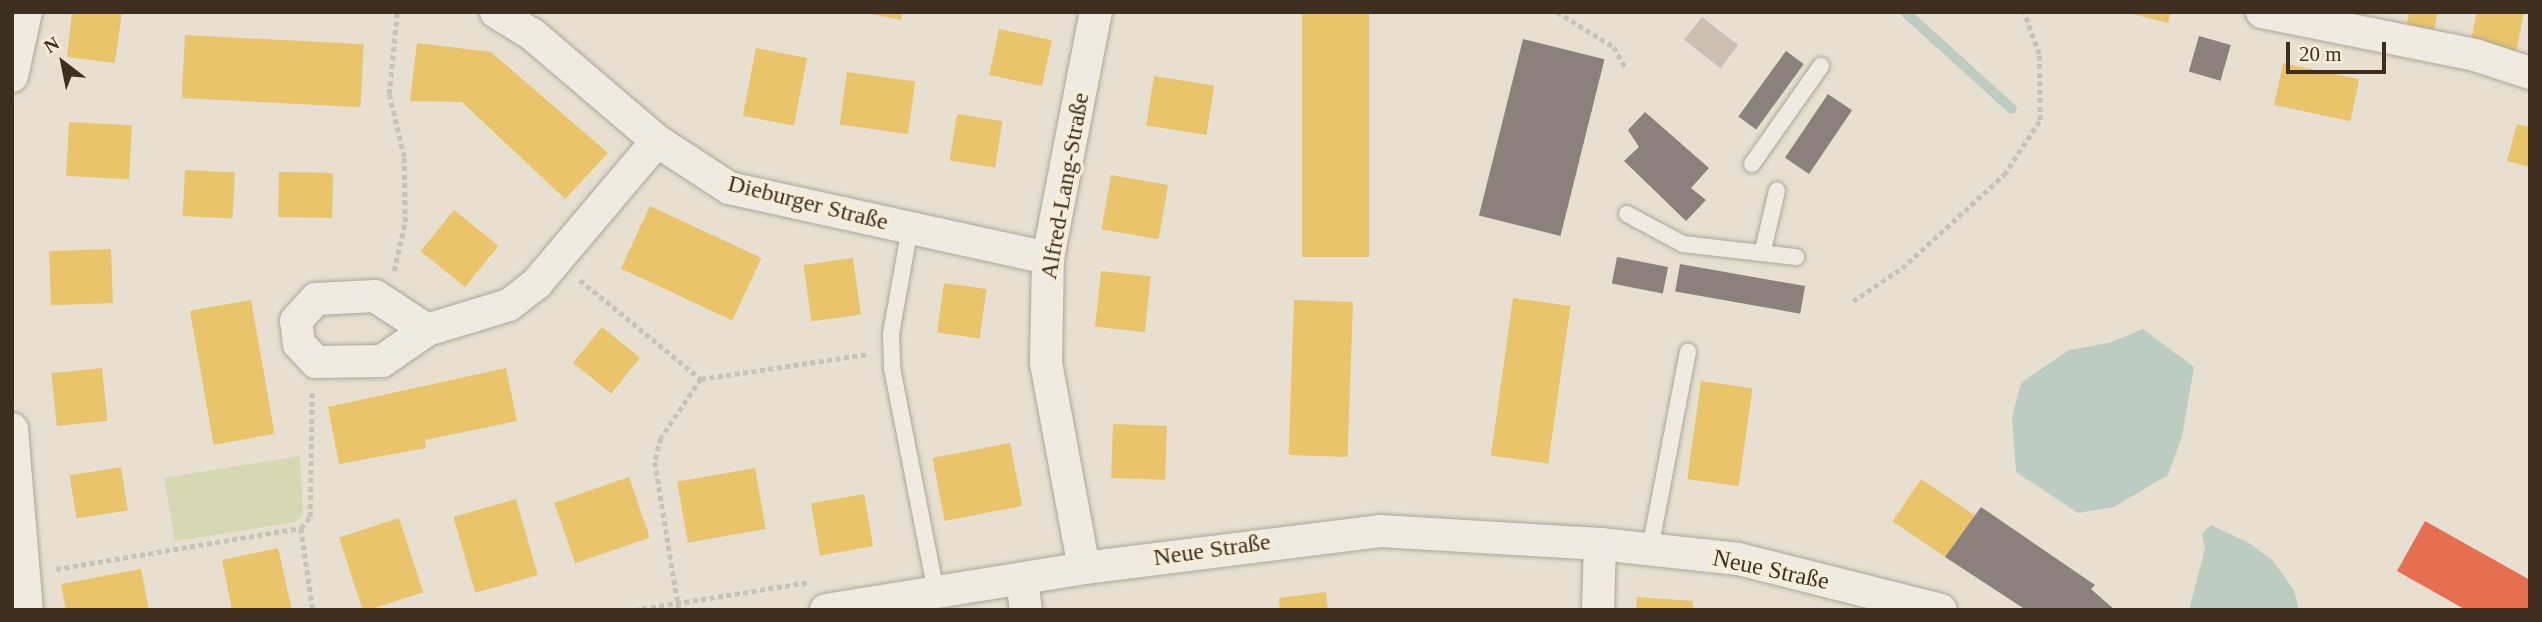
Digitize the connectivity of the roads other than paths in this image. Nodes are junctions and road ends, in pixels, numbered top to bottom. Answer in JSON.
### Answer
{"nodes":[{"id":1,"x":26,"y":12,"type":"edge"},
{"id":2,"x":496,"y":12,"type":"edge"},
{"id":3,"x":1097,"y":12,"type":"edge"},
{"id":4,"x":2262,"y":12,"type":"edge"},
{"id":5,"x":1821,"y":66,"type":"dead end"},
{"id":6,"x":2530,"y":73,"type":"edge"},
{"id":7,"x":12,"y":76,"type":"edge"},
{"id":8,"x":657,"y":141,"type":"junction"},
{"id":9,"x":1752,"y":164,"type":"dead end"},
{"id":10,"x":1777,"y":191,"type":"dead end"},
{"id":11,"x":1627,"y":214,"type":"dead end"},
{"id":12,"x":911,"y":228,"type":"junction"},
{"id":13,"x":1763,"y":250,"type":"junction"},
{"id":14,"x":1796,"y":257,"type":"dead end"},
{"id":15,"x":1048,"y":258,"type":"junction"},
{"id":16,"x":426,"y":330,"type":"junction"},
{"id":17,"x":1688,"y":352,"type":"dead end"},
{"id":18,"x":12,"y":429,"type":"edge"},
{"id":19,"x":1600,"y":544,"type":"junction"},
{"id":20,"x":1650,"y":549,"type":"junction"},
{"id":21,"x":1084,"y":568,"type":"junction"},
{"id":22,"x":936,"y":592,"type":"junction"},
{"id":23,"x":1024,"y":594,"type":"edge"},
{"id":24,"x":27,"y":610,"type":"edge"},
{"id":25,"x":827,"y":610,"type":"edge"},
{"id":26,"x":1598,"y":610,"type":"edge"},
{"id":27,"x":1941,"y":610,"type":"edge"}],
"edges":[{"from":1,"to":7,"type":"street"},
{"from":2,"to":8,"type":"street","name":"Dieburger Straße"},
{"from":3,"to":15,"type":"street","name":"Alfred-Lang-Straße"},
{"from":4,"to":6,"type":"street"},
{"from":5,"to":9,"type":"lane"},
{"from":8,"to":12,"type":"street","name":"Dieburger Straße"},
{"from":8,"to":16,"type":"street"},
{"from":10,"to":13,"type":"lane"},
{"from":11,"to":13,"type":"lane"},
{"from":12,"to":15,"type":"street","name":"Dieburger Straße"},
{"from":12,"to":22,"type":"lane"},
{"from":13,"to":14,"type":"lane"},
{"from":15,"to":21,"type":"street","name":"Alfred-Lang-Straße"},
{"from":16,"to":16,"type":"street"},
{"from":17,"to":20,"type":"lane"},
{"from":18,"to":24,"type":"street"},
{"from":19,"to":20,"type":"street","name":"Neue Straße"},
{"from":19,"to":21,"type":"street","name":"Neue Straße"},
{"from":19,"to":26,"type":"street"},
{"from":20,"to":27,"type":"street","name":"Neue Straße"},
{"from":21,"to":23,"type":"street","name":"Neue Straße"},
{"from":22,"to":23,"type":"street","name":"Neue Straße"},
{"from":22,"to":25,"type":"street","name":"Neue Straße"}]}
